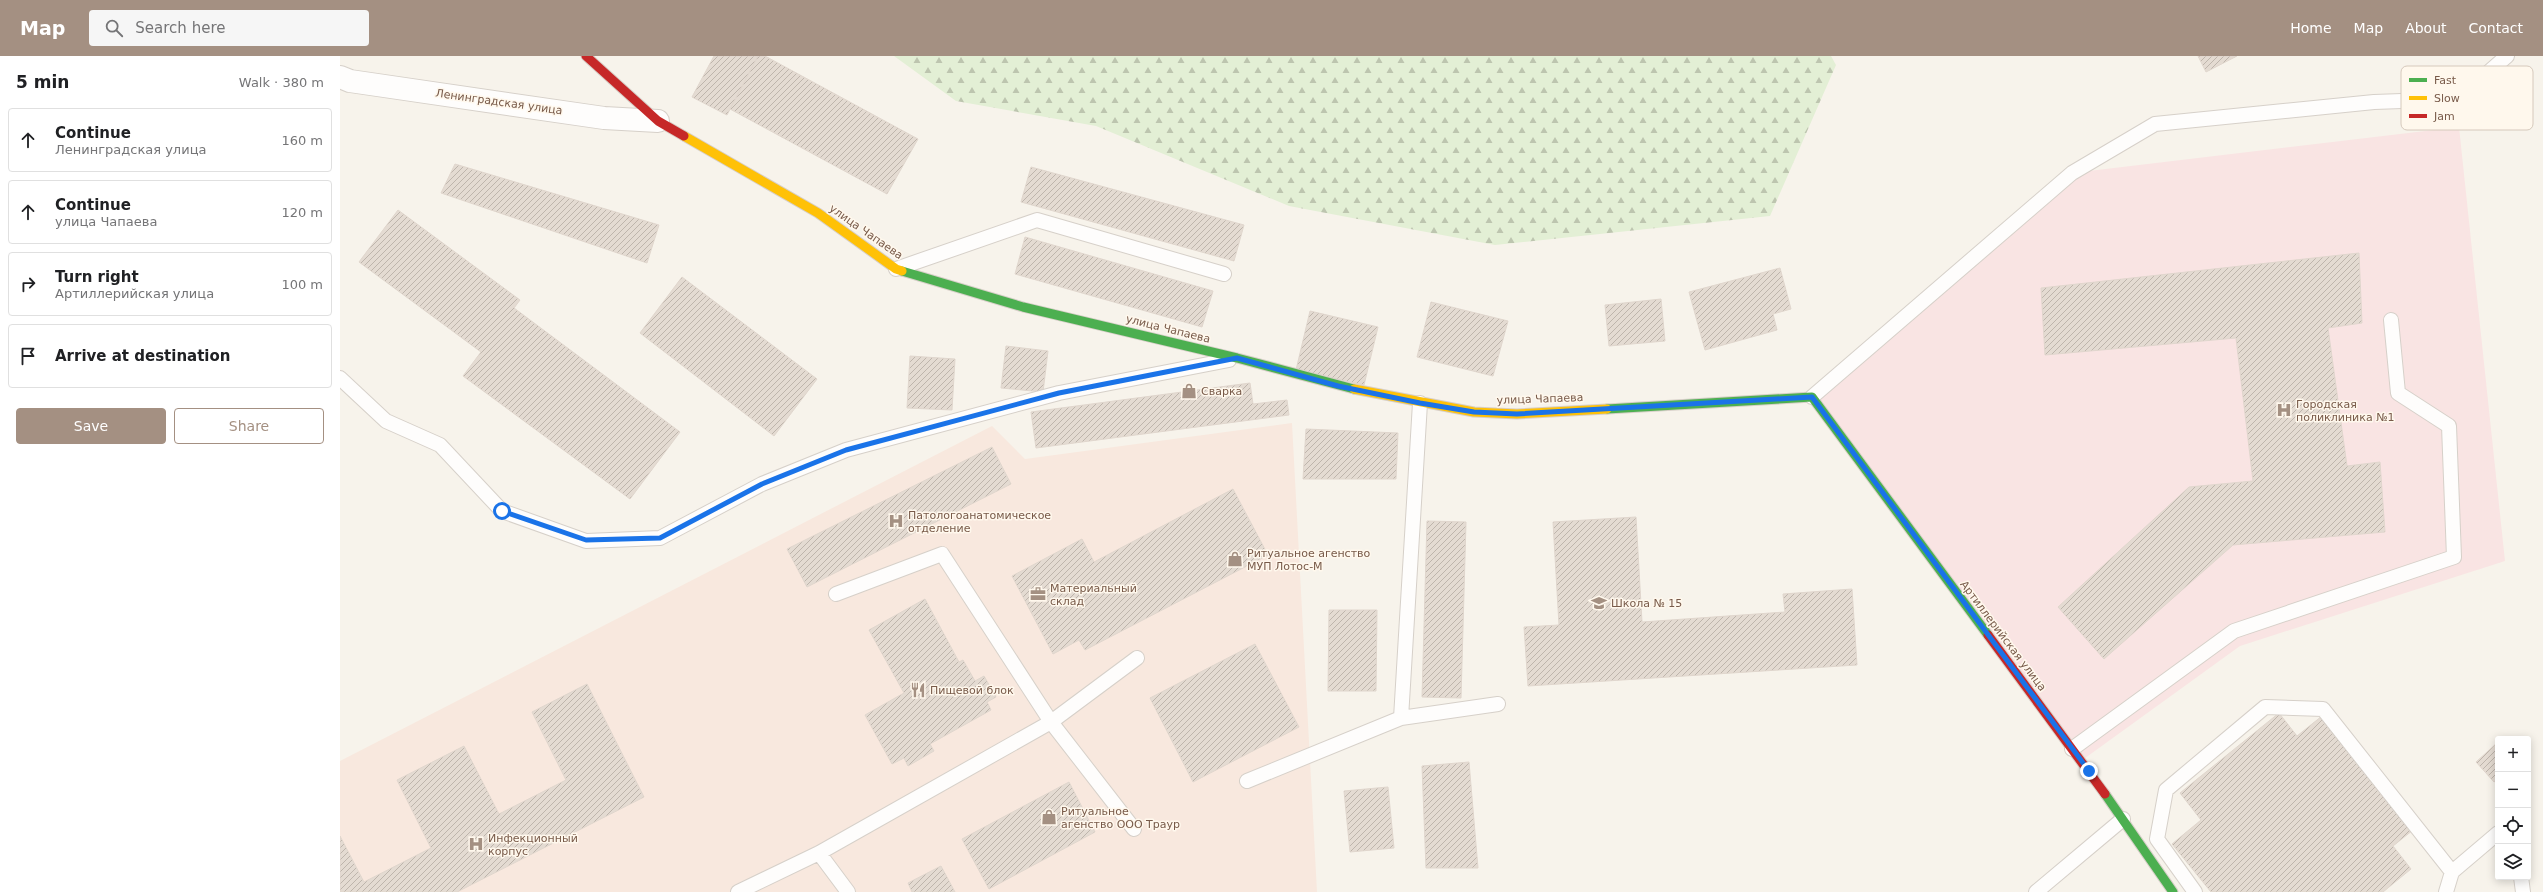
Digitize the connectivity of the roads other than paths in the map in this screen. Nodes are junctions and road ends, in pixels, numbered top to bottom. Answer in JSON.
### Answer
{"nodes":[{"id":1,"x":586,"y":56,"type":"edge"},
{"id":2,"x":2507,"y":56,"type":"edge"},
{"id":3,"x":2496,"y":66,"type":"edge"},
{"id":4,"x":340,"y":77,"type":"edge"},
{"id":5,"x":2401,"y":101,"type":"edge"},
{"id":6,"x":658,"y":121,"type":"junction"},
{"id":7,"x":896,"y":269,"type":"junction"},
{"id":8,"x":1224,"y":274,"type":"dead end"},
{"id":9,"x":2391,"y":320,"type":"dead end"},
{"id":10,"x":1237,"y":358,"type":"junction"},
{"id":11,"x":340,"y":378,"type":"edge"},
{"id":12,"x":1812,"y":397,"type":"junction"},
{"id":13,"x":1420,"y":403,"type":"junction"},
{"id":14,"x":836,"y":594,"type":"dead end"},
{"id":15,"x":1137,"y":658,"type":"dead end"},
{"id":16,"x":1498,"y":704,"type":"dead end"},
{"id":17,"x":1401,"y":718,"type":"junction"},
{"id":18,"x":1051,"y":722,"type":"junction"},
{"id":19,"x":2072,"y":749,"type":"junction"},
{"id":20,"x":1247,"y":781,"type":"dead end"},
{"id":21,"x":2123,"y":819,"type":"junction"},
{"id":22,"x":1134,"y":829,"type":"dead end"},
{"id":23,"x":2495,"y":836,"type":"edge"},
{"id":24,"x":818,"y":853,"type":"junction"},
{"id":25,"x":2452,"y":872,"type":"junction"},
{"id":26,"x":2521,"y":880,"type":"edge"},
{"id":27,"x":738,"y":892,"type":"edge"},
{"id":28,"x":848,"y":892,"type":"edge"},
{"id":29,"x":2036,"y":892,"type":"edge"},
{"id":30,"x":2173,"y":892,"type":"edge"},
{"id":31,"x":2195,"y":892,"type":"edge"},
{"id":32,"x":2446,"y":892,"type":"edge"},
{"id":33,"x":2523,"y":892,"type":"edge"}],
"edges":[{"from":1,"to":6,"type":"street","name":"улица Чапаева"},
{"from":2,"to":3,"type":"lane"},
{"from":4,"to":6,"type":"street","name":"Ленинградская улица"},
{"from":5,"to":12,"type":"lane"},
{"from":6,"to":7,"type":"street","name":"улица Чапаева"},
{"from":7,"to":8,"type":"lane"},
{"from":7,"to":10,"type":"street","name":"улица Чапаева"},
{"from":9,"to":19,"type":"lane"},
{"from":10,"to":11,"type":"lane"},
{"from":10,"to":13,"type":"street","name":"улица Чапаева"},
{"from":12,"to":13,"type":"street","name":"улица Чапаева"},
{"from":12,"to":19,"type":"street","name":"Артиллерийская улица"},
{"from":13,"to":17,"type":"lane"},
{"from":14,"to":18,"type":"lane"},
{"from":15,"to":18,"type":"lane"},
{"from":16,"to":17,"type":"lane"},
{"from":17,"to":20,"type":"lane"},
{"from":18,"to":22,"type":"lane"},
{"from":18,"to":24,"type":"lane"},
{"from":19,"to":21,"type":"street","name":"Артиллерийская улица"},
{"from":21,"to":29,"type":"lane"},
{"from":21,"to":30,"type":"street","name":"Артиллерийская улица"},
{"from":23,"to":25,"type":"lane"},
{"from":24,"to":27,"type":"lane"},
{"from":24,"to":28,"type":"lane"},
{"from":25,"to":31,"type":"lane"},
{"from":25,"to":32,"type":"lane"},
{"from":26,"to":33,"type":"lane"}]}
